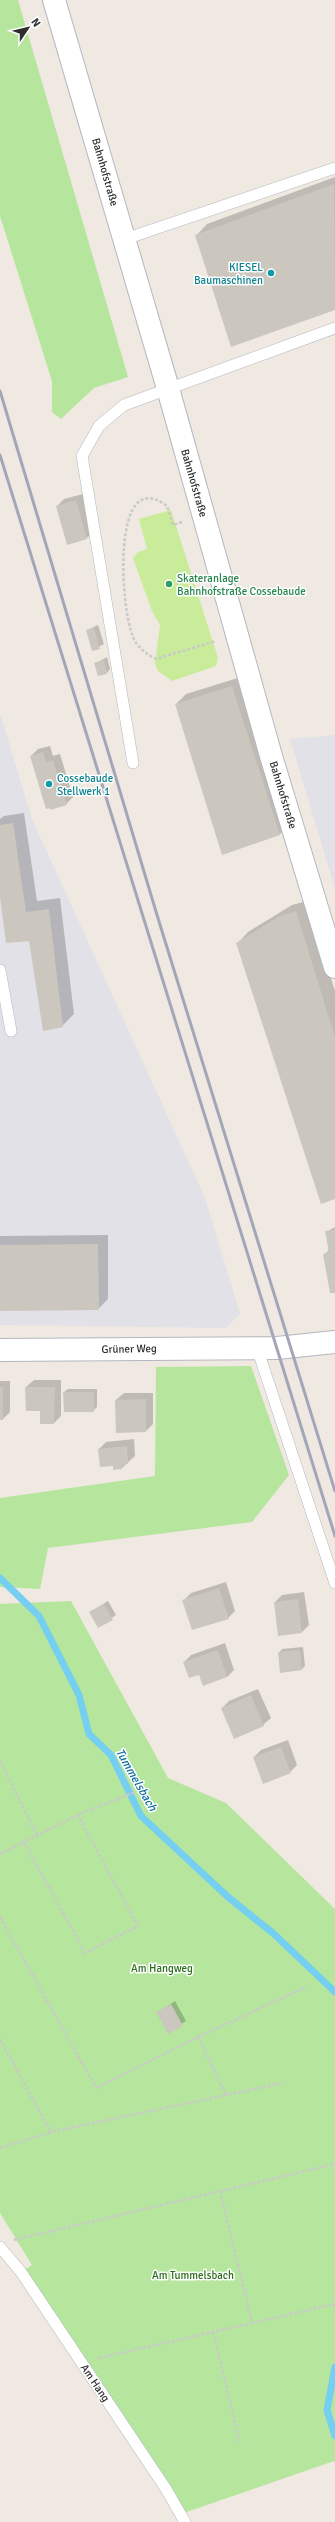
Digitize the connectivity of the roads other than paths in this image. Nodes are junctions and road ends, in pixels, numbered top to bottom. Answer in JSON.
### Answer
{"nodes":[{"id":1,"x":54,"y":0,"type":"edge"},
{"id":2,"x":335,"y":168,"type":"edge"},
{"id":3,"x":124,"y":240,"type":"junction"},
{"id":4,"x":335,"y":328,"type":"edge"},
{"id":5,"x":169,"y":390,"type":"junction"},
{"id":6,"x":133,"y":763,"type":"dead end"},
{"id":7,"x":335,"y":967,"type":"edge"},
{"id":8,"x":0,"y":970,"type":"edge"},
{"id":9,"x":11,"y":1031,"type":"dead end"},
{"id":10,"x":335,"y":1342,"type":"edge"},
{"id":11,"x":258,"y":1348,"type":"junction"},
{"id":12,"x":0,"y":1350,"type":"edge"},
{"id":13,"x":335,"y":1583,"type":"edge"},
{"id":14,"x":0,"y":2247,"type":"edge"},
{"id":15,"x":185,"y":2522,"type":"edge"}],
"edges":[{"from":1,"to":3,"type":"street","name":"Bahnhofstraße"},
{"from":2,"to":3,"type":"lane"},
{"from":3,"to":5,"type":"street","name":"Bahnhofstraße"},
{"from":4,"to":5,"type":"lane"},
{"from":5,"to":6,"type":"lane"},
{"from":5,"to":7,"type":"street","name":"Bahnhofstraße"},
{"from":8,"to":9,"type":"lane"},
{"from":10,"to":11,"type":"street","name":"Grüner Weg"},
{"from":11,"to":12,"type":"street","name":"Grüner Weg"},
{"from":11,"to":13,"type":"lane"},
{"from":14,"to":15,"type":"lane","name":"Am Hang"}]}
